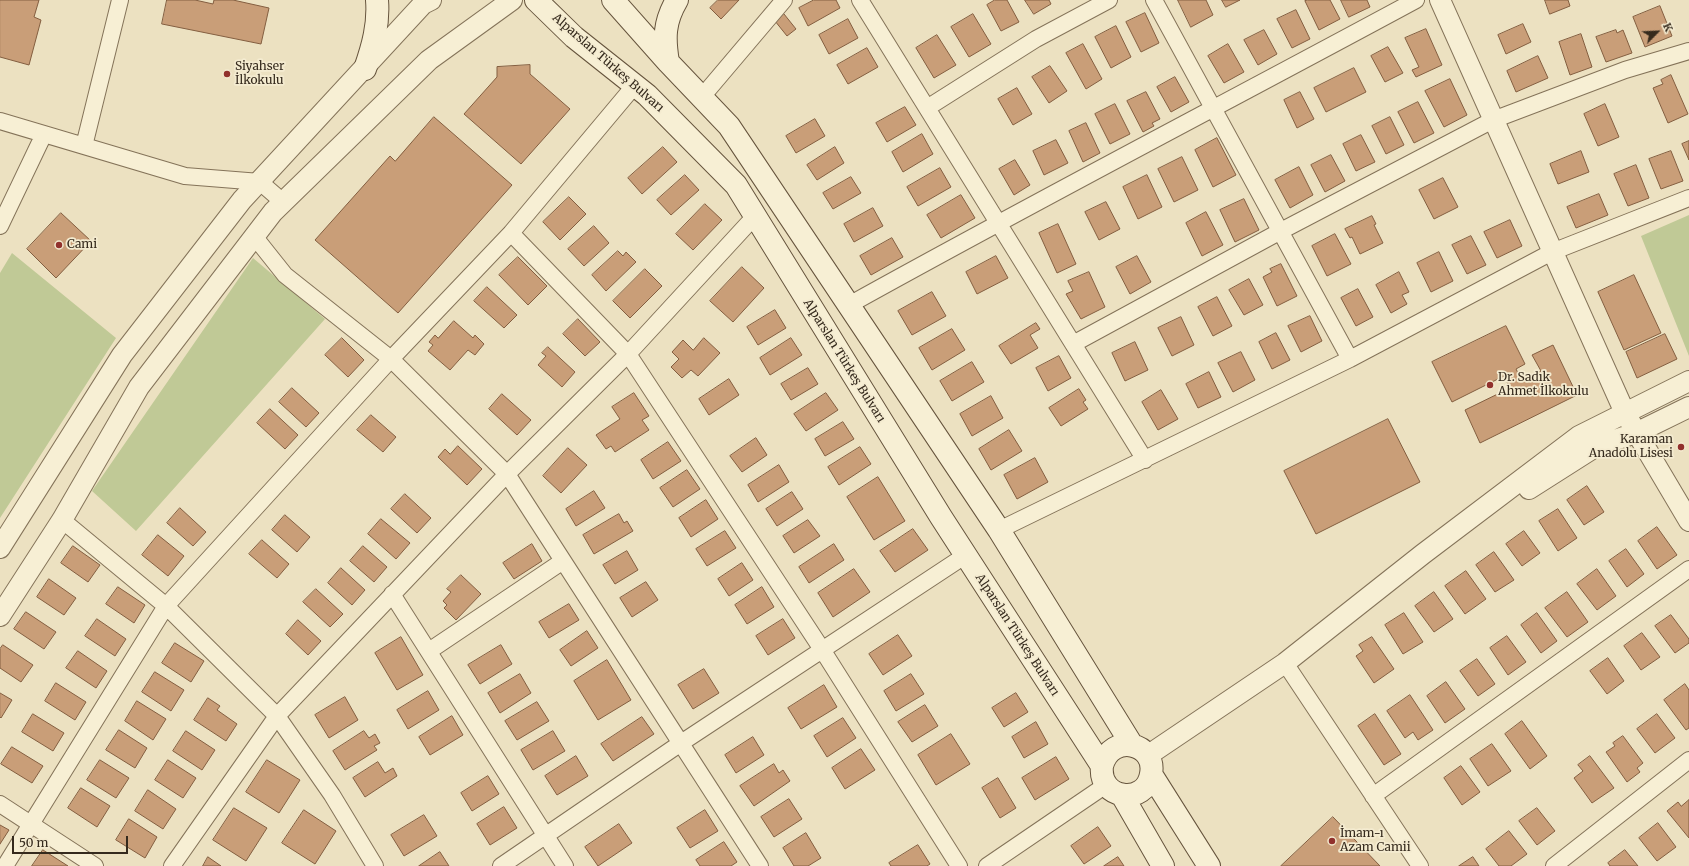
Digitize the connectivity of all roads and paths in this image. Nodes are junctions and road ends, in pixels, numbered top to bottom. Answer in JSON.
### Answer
{"nodes":[{"id":1,"x":120,"y":0,"type":"edge"},
{"id":2,"x":378,"y":0,"type":"edge"},
{"id":3,"x":431,"y":0,"type":"edge"},
{"id":4,"x":512,"y":0,"type":"edge"},
{"id":5,"x":536,"y":0,"type":"edge"},
{"id":6,"x":614,"y":0,"type":"edge"},
{"id":7,"x":677,"y":0,"type":"edge"},
{"id":8,"x":784,"y":0,"type":"edge"},
{"id":9,"x":860,"y":0,"type":"edge"},
{"id":10,"x":1110,"y":0,"type":"edge"},
{"id":11,"x":1154,"y":0,"type":"edge"},
{"id":12,"x":1416,"y":0,"type":"edge"},
{"id":13,"x":1440,"y":0,"type":"edge"},
{"id":14,"x":1689,"y":51,"type":"edge"},
{"id":15,"x":668,"y":62,"type":"junction"},
{"id":16,"x":365,"y":69,"type":"junction"},
{"id":17,"x":635,"y":85,"type":"junction"},
{"id":18,"x":701,"y":98,"type":"junction"},
{"id":19,"x":927,"y":108,"type":"junction"},
{"id":20,"x":1213,"y":110,"type":"junction"},
{"id":21,"x":1493,"y":120,"type":"junction"},
{"id":22,"x":0,"y":121,"type":"edge"},
{"id":23,"x":44,"y":134,"type":"junction"},
{"id":24,"x":84,"y":146,"type":"junction"},
{"id":25,"x":260,"y":182,"type":"junction"},
{"id":26,"x":1689,"y":198,"type":"edge"},
{"id":27,"x":282,"y":202,"type":"junction"},
{"id":28,"x":755,"y":216,"type":"junction"},
{"id":29,"x":997,"y":222,"type":"junction"},
{"id":30,"x":0,"y":226,"type":"edge"},
{"id":31,"x":1279,"y":232,"type":"junction"},
{"id":32,"x":511,"y":233,"type":"junction"},
{"id":33,"x":254,"y":236,"type":"junction"},
{"id":34,"x":1552,"y":252,"type":"junction"},
{"id":35,"x":848,"y":305,"type":"junction"},
{"id":36,"x":1073,"y":344,"type":"junction"},
{"id":37,"x":628,"y":354,"type":"junction"},
{"id":38,"x":1350,"y":359,"type":"junction"},
{"id":39,"x":391,"y":360,"type":"junction"},
{"id":40,"x":1689,"y":380,"type":"edge"},
{"id":41,"x":1689,"y":407,"type":"edge"},
{"id":42,"x":1625,"y":413,"type":"junction"},
{"id":43,"x":1638,"y":432,"type":"junction"},
{"id":44,"x":1145,"y":460,"type":"junction"},
{"id":45,"x":507,"y":474,"type":"junction"},
{"id":46,"x":62,"y":520,"type":"junction"},
{"id":47,"x":1689,"y":520,"type":"edge"},
{"id":48,"x":999,"y":530,"type":"junction"},
{"id":49,"x":0,"y":548,"type":"edge"},
{"id":50,"x":1423,"y":554,"type":"junction"},
{"id":51,"x":966,"y":555,"type":"junction"},
{"id":52,"x":563,"y":561,"type":"junction"},
{"id":53,"x":1689,"y":569,"type":"edge"},
{"id":54,"x":392,"y":594,"type":"junction"},
{"id":55,"x":166,"y":606,"type":"junction"},
{"id":56,"x":0,"y":616,"type":"edge"},
{"id":57,"x":429,"y":651,"type":"junction"},
{"id":58,"x":823,"y":651,"type":"junction"},
{"id":59,"x":1285,"y":663,"type":"junction"},
{"id":60,"x":276,"y":716,"type":"junction"},
{"id":61,"x":681,"y":743,"type":"junction"},
{"id":62,"x":1143,"y":758,"type":"junction"},
{"id":63,"x":1689,"y":760,"type":"edge"},
{"id":64,"x":1110,"y":782,"type":"junction"},
{"id":65,"x":1373,"y":796,"type":"junction"},
{"id":66,"x":0,"y":804,"type":"edge"},
{"id":67,"x":31,"y":825,"type":"junction"},
{"id":68,"x":546,"y":835,"type":"junction"},
{"id":69,"x":5,"y":866,"type":"edge"},
{"id":70,"x":95,"y":866,"type":"edge"},
{"id":71,"x":172,"y":866,"type":"edge"},
{"id":72,"x":375,"y":866,"type":"edge"},
{"id":73,"x":501,"y":866,"type":"edge"},
{"id":74,"x":565,"y":866,"type":"edge"},
{"id":75,"x":760,"y":866,"type":"edge"},
{"id":76,"x":959,"y":866,"type":"edge"},
{"id":77,"x":987,"y":866,"type":"edge"},
{"id":78,"x":1163,"y":866,"type":"edge"},
{"id":79,"x":1209,"y":866,"type":"edge"},
{"id":80,"x":1420,"y":866,"type":"edge"},
{"id":81,"x":1554,"y":866,"type":"edge"}],
"edges":[{"from":1,"to":24,"type":"street"},
{"from":2,"to":16,"type":"main road"},
{"from":3,"to":16,"type":"street"},
{"from":4,"to":27,"type":"street"},
{"from":5,"to":17,"type":"main road","name":"Alparslan Türkeş Bulvarı"},
{"from":6,"to":15,"type":"main road"},
{"from":7,"to":15,"type":"main road"},
{"from":8,"to":18,"type":"street"},
{"from":9,"to":19,"type":"street"},
{"from":10,"to":19,"type":"street"},
{"from":11,"to":20,"type":"street"},
{"from":12,"to":20,"type":"street"},
{"from":13,"to":21,"type":"street"},
{"from":14,"to":21,"type":"street"},
{"from":15,"to":18,"type":"main road"},
{"from":16,"to":25,"type":"street"},
{"from":17,"to":28,"type":"main road","name":"Alparslan Türkeş Bulvarı"},
{"from":17,"to":32,"type":"street"},
{"from":18,"to":35,"type":"main road"},
{"from":19,"to":29,"type":"street"},
{"from":20,"to":29,"type":"street"},
{"from":20,"to":31,"type":"street"},
{"from":21,"to":31,"type":"street"},
{"from":21,"to":34,"type":"street"},
{"from":22,"to":23,"type":"street"},
{"from":23,"to":24,"type":"street"},
{"from":23,"to":30,"type":"street"},
{"from":24,"to":25,"type":"street"},
{"from":25,"to":27,"type":"street"},
{"from":25,"to":49,"type":"street"},
{"from":26,"to":34,"type":"street"},
{"from":27,"to":33,"type":"street"},
{"from":28,"to":37,"type":"street"},
{"from":28,"to":51,"type":"main road","name":"Alparslan Türkeş Bulvarı"},
{"from":29,"to":35,"type":"street"},
{"from":29,"to":36,"type":"street"},
{"from":31,"to":36,"type":"street"},
{"from":31,"to":38,"type":"street"},
{"from":32,"to":37,"type":"street"},
{"from":32,"to":39,"type":"street"},
{"from":33,"to":39,"type":"street"},
{"from":33,"to":46,"type":"street"},
{"from":34,"to":38,"type":"street"},
{"from":34,"to":42,"type":"street"},
{"from":35,"to":48,"type":"main road"},
{"from":36,"to":44,"type":"street"},
{"from":37,"to":45,"type":"street"},
{"from":37,"to":58,"type":"street"},
{"from":38,"to":44,"type":"street"},
{"from":39,"to":45,"type":"street"},
{"from":39,"to":55,"type":"street"},
{"from":40,"to":42,"type":"street"},
{"from":41,"to":43,"type":"street"},
{"from":42,"to":43,"type":"street"},
{"from":42,"to":50,"type":"street"},
{"from":43,"to":47,"type":"street"},
{"from":43,"to":50,"type":"street"},
{"from":44,"to":48,"type":"street"},
{"from":45,"to":52,"type":"street"},
{"from":45,"to":54,"type":"street"},
{"from":46,"to":55,"type":"street"},
{"from":46,"to":56,"type":"street"},
{"from":48,"to":62,"type":"main road"},
{"from":50,"to":59,"type":"street"},
{"from":51,"to":58,"type":"street"},
{"from":51,"to":64,"type":"main road","name":"Alparslan Türkeş Bulvarı"},
{"from":52,"to":57,"type":"street"},
{"from":52,"to":61,"type":"street"},
{"from":53,"to":65,"type":"street"},
{"from":54,"to":57,"type":"street"},
{"from":54,"to":60,"type":"street"},
{"from":55,"to":60,"type":"street"},
{"from":55,"to":67,"type":"street"},
{"from":57,"to":68,"type":"street"},
{"from":58,"to":61,"type":"street"},
{"from":58,"to":76,"type":"street"},
{"from":59,"to":62,"type":"street"},
{"from":59,"to":65,"type":"street"},
{"from":60,"to":71,"type":"street"},
{"from":60,"to":72,"type":"street"},
{"from":61,"to":68,"type":"street"},
{"from":61,"to":75,"type":"street"},
{"from":62,"to":64,"type":"main road"},
{"from":62,"to":64,"type":"main road"},
{"from":62,"to":79,"type":"main road"},
{"from":63,"to":81,"type":"street"},
{"from":64,"to":77,"type":"street"},
{"from":64,"to":78,"type":"main road","name":"Alparslan Türkeş Bulvarı"},
{"from":65,"to":80,"type":"street"},
{"from":66,"to":67,"type":"street"},
{"from":67,"to":69,"type":"street"},
{"from":67,"to":70,"type":"street"},
{"from":68,"to":73,"type":"street"},
{"from":68,"to":74,"type":"street"}]}
